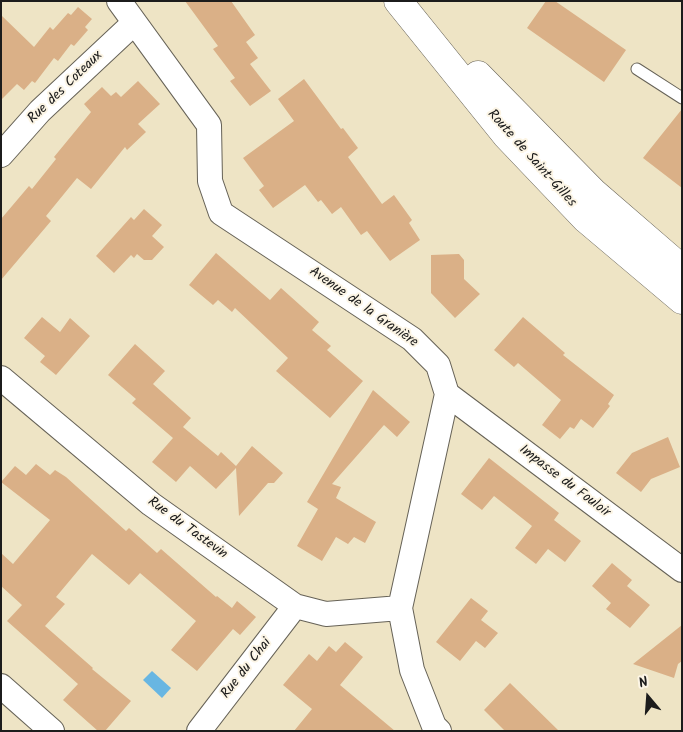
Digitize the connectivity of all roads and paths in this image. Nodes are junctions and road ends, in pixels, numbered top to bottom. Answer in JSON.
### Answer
{"nodes":[{"id":1,"x":118,"y":1,"type":"edge"},
{"id":2,"x":398,"y":1,"type":"edge"},
{"id":3,"x":416,"y":1,"type":"edge"},
{"id":4,"x":134,"y":23,"type":"junction"},
{"id":5,"x":637,"y":70,"type":"dead end"},
{"id":6,"x":682,"y":98,"type":"edge"},
{"id":7,"x":1,"y":155,"type":"edge"},
{"id":8,"x":682,"y":269,"type":"edge"},
{"id":9,"x":681,"y":300,"type":"edge"},
{"id":10,"x":1,"y":378,"type":"edge"},
{"id":11,"x":447,"y":394,"type":"junction"},
{"id":12,"x":682,"y":570,"type":"edge"},
{"id":13,"x":295,"y":606,"type":"junction"},
{"id":14,"x":400,"y":608,"type":"junction"},
{"id":15,"x":1,"y":686,"type":"edge"},
{"id":16,"x":52,"y":731,"type":"edge"},
{"id":17,"x":199,"y":731,"type":"edge"},
{"id":18,"x":439,"y":731,"type":"edge"}],
"edges":[{"from":1,"to":4,"type":"street","name":"Avenue de la Granière"},
{"from":2,"to":9,"type":"main road","name":"Route de Saint-Gilles"},
{"from":3,"to":8,"type":"main road","name":"Route de Saint-Gilles"},
{"from":4,"to":7,"type":"street","name":"Rue des Coteaux"},
{"from":4,"to":11,"type":"street","name":"Avenue de la Granière"},
{"from":5,"to":6,"type":"lane"},
{"from":10,"to":13,"type":"street","name":"Rue du Tastevin"},
{"from":11,"to":12,"type":"street","name":"Impasse du Fouloir"},
{"from":11,"to":14,"type":"street","name":"Avenue de la Granière"},
{"from":13,"to":14,"type":"street","name":"Rue du Tastevin"},
{"from":13,"to":17,"type":"street","name":"Rue du Chai"},
{"from":14,"to":18,"type":"street","name":"Avenue de la Granière"},
{"from":15,"to":16,"type":"street"}]}
